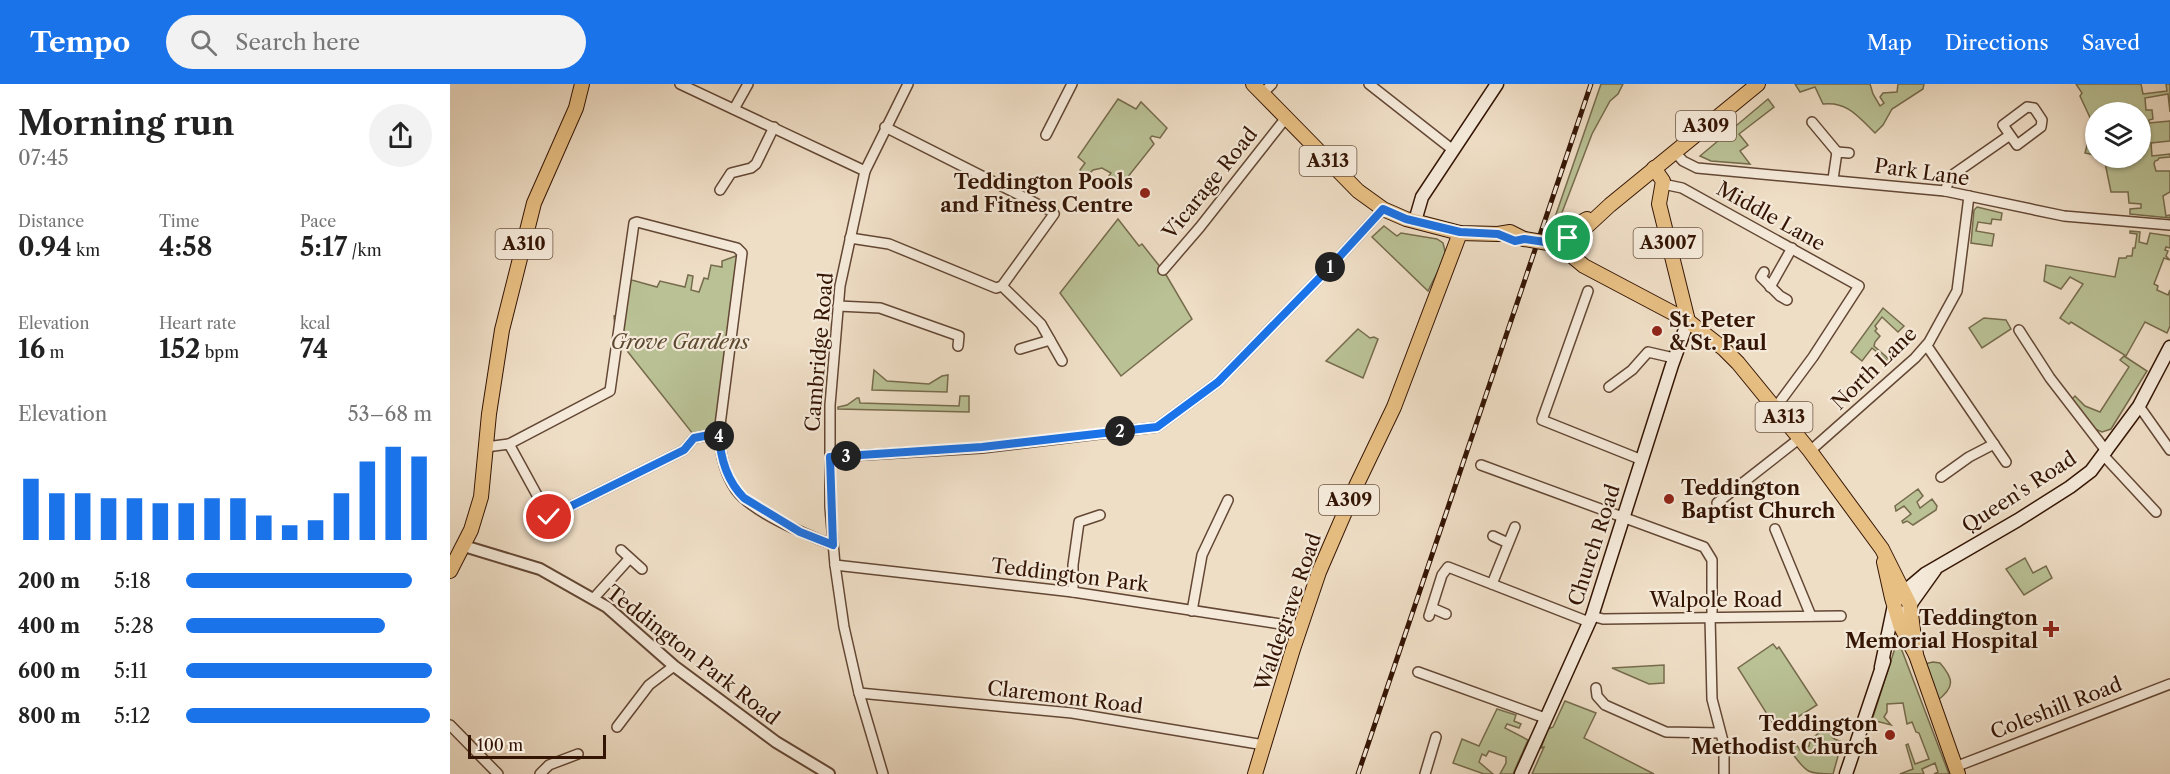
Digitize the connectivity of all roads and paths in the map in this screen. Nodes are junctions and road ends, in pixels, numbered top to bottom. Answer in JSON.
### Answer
{"nodes":[{"id":1,"x":582,"y":84,"type":"edge"},
{"id":2,"x":680,"y":84,"type":"edge"},
{"id":3,"x":748,"y":84,"type":"edge"},
{"id":4,"x":908,"y":84,"type":"edge"},
{"id":5,"x":1072,"y":84,"type":"edge"},
{"id":6,"x":1272,"y":84,"type":"edge"},
{"id":7,"x":1369,"y":84,"type":"edge"},
{"id":8,"x":1497,"y":84,"type":"edge"},
{"id":9,"x":1758,"y":84,"type":"edge"},
{"id":10,"x":1257,"y":89,"type":"edge"},
{"id":11,"x":734,"y":109,"type":"junction"},
{"id":12,"x":1285,"y":119,"type":"junction"},
{"id":13,"x":1812,"y":122,"type":"dead end"},
{"id":14,"x":774,"y":127,"type":"junction"},
{"id":15,"x":885,"y":127,"type":"junction"},
{"id":16,"x":1046,"y":135,"type":"dead end"},
{"id":17,"x":2010,"y":135,"type":"dead end"},
{"id":18,"x":1453,"y":150,"type":"junction"},
{"id":19,"x":1674,"y":151,"type":"junction"},
{"id":20,"x":1837,"y":152,"type":"junction"},
{"id":21,"x":1849,"y":153,"type":"dead end"},
{"id":22,"x":1654,"y":168,"type":"junction"},
{"id":23,"x":865,"y":171,"type":"junction"},
{"id":24,"x":1833,"y":179,"type":"junction"},
{"id":25,"x":1663,"y":184,"type":"junction"},
{"id":26,"x":720,"y":190,"type":"dead end"},
{"id":27,"x":1945,"y":191,"type":"junction"},
{"id":28,"x":1969,"y":196,"type":"junction"},
{"id":29,"x":1383,"y":209,"type":"junction"},
{"id":30,"x":1415,"y":221,"type":"junction"},
{"id":31,"x":2170,"y":225,"type":"edge"},
{"id":32,"x":1460,"y":232,"type":"junction"},
{"id":33,"x":850,"y":238,"type":"junction"},
{"id":34,"x":1561,"y":240,"type":"junction"},
{"id":35,"x":1792,"y":249,"type":"junction"},
{"id":36,"x":1163,"y":270,"type":"dead end"},
{"id":37,"x":1764,"y":272,"type":"dead end"},
{"id":38,"x":1002,"y":286,"type":"junction"},
{"id":39,"x":1770,"y":287,"type":"junction"},
{"id":40,"x":1588,"y":291,"type":"dead end"},
{"id":41,"x":1787,"y":300,"type":"dead end"},
{"id":42,"x":838,"y":306,"type":"junction"},
{"id":43,"x":1688,"y":321,"type":"junction"},
{"id":44,"x":2019,"y":330,"type":"dead end"},
{"id":45,"x":1050,"y":340,"type":"junction"},
{"id":46,"x":958,"y":346,"type":"dead end"},
{"id":47,"x":1927,"y":346,"type":"junction"},
{"id":48,"x":2170,"y":347,"type":"edge"},
{"id":49,"x":1020,"y":349,"type":"dead end"},
{"id":50,"x":1674,"y":358,"type":"junction"},
{"id":51,"x":1062,"y":361,"type":"dead end"},
{"id":52,"x":1609,"y":387,"type":"dead end"},
{"id":53,"x":1776,"y":406,"type":"junction"},
{"id":54,"x":2139,"y":406,"type":"junction"},
{"id":55,"x":719,"y":433,"type":"junction"},
{"id":56,"x":1800,"y":438,"type":"junction"},
{"id":57,"x":509,"y":444,"type":"junction"},
{"id":58,"x":1994,"y":444,"type":"junction"},
{"id":59,"x":486,"y":447,"type":"junction"},
{"id":60,"x":2170,"y":450,"type":"edge"},
{"id":61,"x":1810,"y":451,"type":"junction"},
{"id":62,"x":2105,"y":454,"type":"junction"},
{"id":63,"x":830,"y":457,"type":"junction"},
{"id":64,"x":1642,"y":460,"type":"junction"},
{"id":65,"x":2006,"y":462,"type":"dead end"},
{"id":66,"x":1481,"y":465,"type":"dead end"},
{"id":67,"x":1941,"y":477,"type":"dead end"},
{"id":68,"x":1228,"y":500,"type":"dead end"},
{"id":69,"x":1717,"y":503,"type":"dead end"},
{"id":70,"x":2156,"y":512,"type":"dead end"},
{"id":71,"x":1100,"y":515,"type":"dead end"},
{"id":72,"x":1623,"y":517,"type":"junction"},
{"id":73,"x":1515,"y":527,"type":"dead end"},
{"id":74,"x":1776,"y":529,"type":"dead end"},
{"id":75,"x":1493,"y":536,"type":"dead end"},
{"id":76,"x":1508,"y":543,"type":"junction"},
{"id":77,"x":833,"y":545,"type":"junction"},
{"id":78,"x":464,"y":546,"type":"junction"},
{"id":79,"x":1882,"y":549,"type":"junction"},
{"id":80,"x":621,"y":550,"type":"dead end"},
{"id":81,"x":629,"y":559,"type":"junction"},
{"id":82,"x":835,"y":565,"type":"junction"},
{"id":83,"x":642,"y":569,"type":"dead end"},
{"id":84,"x":1936,"y":569,"type":"junction"},
{"id":85,"x":450,"y":571,"type":"edge"},
{"id":86,"x":1492,"y":584,"type":"junction"},
{"id":87,"x":1904,"y":591,"type":"junction"},
{"id":88,"x":1073,"y":592,"type":"junction"},
{"id":89,"x":593,"y":600,"type":"junction"},
{"id":90,"x":1894,"y":605,"type":"junction"},
{"id":91,"x":1910,"y":605,"type":"junction"},
{"id":92,"x":1192,"y":611,"type":"junction"},
{"id":93,"x":1446,"y":614,"type":"dead end"},
{"id":94,"x":1811,"y":616,"type":"junction"},
{"id":95,"x":1841,"y":616,"type":"dead end"},
{"id":96,"x":1711,"y":617,"type":"junction"},
{"id":97,"x":1590,"y":619,"type":"junction"},
{"id":98,"x":1900,"y":625,"type":"junction"},
{"id":99,"x":1300,"y":627,"type":"junction"},
{"id":100,"x":1916,"y":656,"type":"junction"},
{"id":101,"x":674,"y":666,"type":"junction"},
{"id":102,"x":1881,"y":667,"type":"junction"},
{"id":103,"x":1418,"y":672,"type":"dead end"},
{"id":104,"x":2170,"y":684,"type":"edge"},
{"id":105,"x":1596,"y":688,"type":"dead end"},
{"id":106,"x":860,"y":693,"type":"junction"},
{"id":107,"x":1545,"y":718,"type":"junction"},
{"id":108,"x":450,"y":725,"type":"edge"},
{"id":109,"x":617,"y":727,"type":"dead end"},
{"id":110,"x":1720,"y":733,"type":"junction"},
{"id":111,"x":1436,"y":738,"type":"dead end"},
{"id":112,"x":1264,"y":745,"type":"junction"},
{"id":113,"x":578,"y":754,"type":"dead end"},
{"id":114,"x":1957,"y":770,"type":"edge"},
{"id":115,"x":498,"y":774,"type":"edge"},
{"id":116,"x":540,"y":774,"type":"edge"},
{"id":117,"x":829,"y":774,"type":"edge"},
{"id":118,"x":882,"y":774,"type":"edge"},
{"id":119,"x":1255,"y":774,"type":"edge"},
{"id":120,"x":1425,"y":774,"type":"edge"},
{"id":121,"x":1521,"y":774,"type":"edge"},
{"id":122,"x":1724,"y":774,"type":"edge"},
{"id":123,"x":1846,"y":774,"type":"edge"}],
"edges":[{"from":1,"to":59,"type":"main road","number":"A310"},
{"from":2,"to":11,"type":"street"},
{"from":3,"to":11,"type":"street"},
{"from":4,"to":15,"type":"street","name":"Cambridge Road"},
{"from":5,"to":16,"type":"street"},
{"from":6,"to":10,"type":"street"},
{"from":7,"to":18,"type":"street"},
{"from":8,"to":18,"type":"main road"},
{"from":9,"to":19,"type":"main road","number":"A309"},
{"from":10,"to":12,"type":"main road","number":"A313"},
{"from":11,"to":14,"type":"street"},
{"from":12,"to":29,"type":"main road","number":"A313"},
{"from":12,"to":36,"type":"street","name":"Vicarage Road"},
{"from":13,"to":20,"type":"street"},
{"from":14,"to":23,"type":"street"},
{"from":14,"to":26,"type":"street"},
{"from":15,"to":23,"type":"street","name":"Cambridge Road"},
{"from":15,"to":38,"type":"street"},
{"from":17,"to":27,"type":"street"},
{"from":18,"to":30,"type":"main road"},
{"from":19,"to":22,"type":"main road","number":"A309"},
{"from":19,"to":24,"type":"street","name":"Park Lane"},
{"from":20,"to":21,"type":"street"},
{"from":20,"to":24,"type":"street"},
{"from":22,"to":25,"type":"main road"},
{"from":22,"to":34,"type":"main road","number":"A309"},
{"from":23,"to":33,"type":"street","name":"Cambridge Road"},
{"from":24,"to":27,"type":"street","name":"Park Lane"},
{"from":25,"to":35,"type":"street","name":"Middle Lane"},
{"from":25,"to":43,"type":"main road","number":"A3007"},
{"from":27,"to":28,"type":"street","name":"Park Lane"},
{"from":28,"to":31,"type":"street","name":"Park Lane"},
{"from":28,"to":47,"type":"street","name":"North Lane"},
{"from":29,"to":30,"type":"main road","number":"A313"},
{"from":29,"to":63,"type":"street"},
{"from":30,"to":32,"type":"main road","number":"A313"},
{"from":32,"to":34,"type":"main road","number":"A313","bridge":true},
{"from":32,"to":99,"type":"main road","name":"Waldegrave Road","number":"A309"},
{"from":33,"to":38,"type":"street"},
{"from":33,"to":42,"type":"street","name":"Cambridge Road"},
{"from":34,"to":43,"type":"main road","number":"A313"},
{"from":35,"to":39,"type":"street"},
{"from":35,"to":53,"type":"street","name":"Middle Lane"},
{"from":37,"to":39,"type":"street"},
{"from":38,"to":45,"type":"street"},
{"from":39,"to":41,"type":"street"},
{"from":40,"to":64,"type":"street"},
{"from":42,"to":46,"type":"street"},
{"from":42,"to":63,"type":"street","name":"Cambridge Road"},
{"from":43,"to":50,"type":"main road","name":"Church Road"},
{"from":43,"to":53,"type":"main road","number":"A313"},
{"from":44,"to":62,"type":"street"},
{"from":45,"to":49,"type":"street"},
{"from":45,"to":51,"type":"street"},
{"from":47,"to":58,"type":"street"},
{"from":47,"to":61,"type":"street","name":"North Lane"},
{"from":48,"to":54,"type":"main road","name":"Queen's Road"},
{"from":50,"to":52,"type":"street"},
{"from":50,"to":64,"type":"main road","name":"Church Road"},
{"from":53,"to":56,"type":"main road","number":"A313"},
{"from":54,"to":60,"type":"street"},
{"from":54,"to":62,"type":"main road","name":"Queen's Road"},
{"from":55,"to":57,"type":"street"},
{"from":55,"to":57,"type":"street"},
{"from":55,"to":77,"type":"street"},
{"from":56,"to":61,"type":"main road","number":"A313"},
{"from":56,"to":69,"type":"street"},
{"from":57,"to":59,"type":"street"},
{"from":58,"to":65,"type":"street"},
{"from":58,"to":67,"type":"street"},
{"from":59,"to":78,"type":"main road","number":"A310"},
{"from":61,"to":79,"type":"main road","number":"A313"},
{"from":62,"to":70,"type":"street"},
{"from":62,"to":84,"type":"main road","name":"Queen's Road"},
{"from":63,"to":77,"type":"street","name":"Cambridge Road"},
{"from":64,"to":72,"type":"main road","name":"Church Road"},
{"from":66,"to":72,"type":"street"},
{"from":68,"to":92,"type":"street"},
{"from":71,"to":88,"type":"street"},
{"from":72,"to":96,"type":"street"},
{"from":72,"to":97,"type":"main road","name":"Church Road"},
{"from":73,"to":76,"type":"street"},
{"from":74,"to":94,"type":"street"},
{"from":75,"to":76,"type":"street"},
{"from":76,"to":86,"type":"street"},
{"from":77,"to":82,"type":"street","name":"Cambridge Road"},
{"from":78,"to":85,"type":"main road","number":"A310"},
{"from":78,"to":89,"type":"street","name":"Teddington Park Road"},
{"from":79,"to":87,"type":"main road","number":"A313"},
{"from":79,"to":90,"type":"main road","number":"A313"},
{"from":80,"to":81,"type":"street"},
{"from":81,"to":83,"type":"street"},
{"from":81,"to":89,"type":"street"},
{"from":82,"to":88,"type":"street","name":"Teddington Park"},
{"from":82,"to":106,"type":"street","name":"Cambridge Road"},
{"from":84,"to":87,"type":"main road","name":"Queen's Road"},
{"from":84,"to":91,"type":"main road","name":"Queen's Road"},
{"from":86,"to":93,"type":"street","name":"Walpole Road"},
{"from":86,"to":97,"type":"street","name":"Walpole Road"},
{"from":87,"to":90,"type":"main road","name":"Queen's Road"},
{"from":87,"to":91,"type":"main road","number":"A313"},
{"from":88,"to":92,"type":"street","name":"Teddington Park"},
{"from":89,"to":101,"type":"street","name":"Teddington Park Road"},
{"from":90,"to":98,"type":"main road","number":"A313"},
{"from":90,"to":102,"type":"main road"},
{"from":91,"to":98,"type":"main road","name":"Queen's Road"},
{"from":91,"to":100,"type":"main road","number":"A313"},
{"from":92,"to":99,"type":"street","name":"Teddington Park"},
{"from":94,"to":95,"type":"street","name":"Walpole Road"},
{"from":94,"to":96,"type":"street","name":"Walpole Road"},
{"from":96,"to":97,"type":"street","name":"Walpole Road"},
{"from":96,"to":110,"type":"street"},
{"from":97,"to":107,"type":"main road","name":"Church Road"},
{"from":98,"to":100,"type":"main road","number":"A313"},
{"from":98,"to":102,"type":"main road","name":"Queen's Road"},
{"from":99,"to":112,"type":"main road","name":"Waldegrave Road","number":"A309"},
{"from":100,"to":114,"type":"main road","number":"A313"},
{"from":101,"to":109,"type":"street"},
{"from":101,"to":117,"type":"street","name":"Teddington Park Road"},
{"from":102,"to":123,"type":"main road"},
{"from":103,"to":107,"type":"street"},
{"from":104,"to":114,"type":"street","name":"Coleshill Road"},
{"from":105,"to":110,"type":"street"},
{"from":106,"to":112,"type":"street","name":"Claremont Road"},
{"from":106,"to":118,"type":"street","name":"Cambridge Road"},
{"from":107,"to":121,"type":"main road","name":"Church Road"},
{"from":108,"to":115,"type":"street"},
{"from":110,"to":122,"type":"street"},
{"from":111,"to":120,"type":"street"},
{"from":112,"to":119,"type":"main road","name":"Waldegrave Road","number":"A309"},
{"from":113,"to":116,"type":"street"}]}
